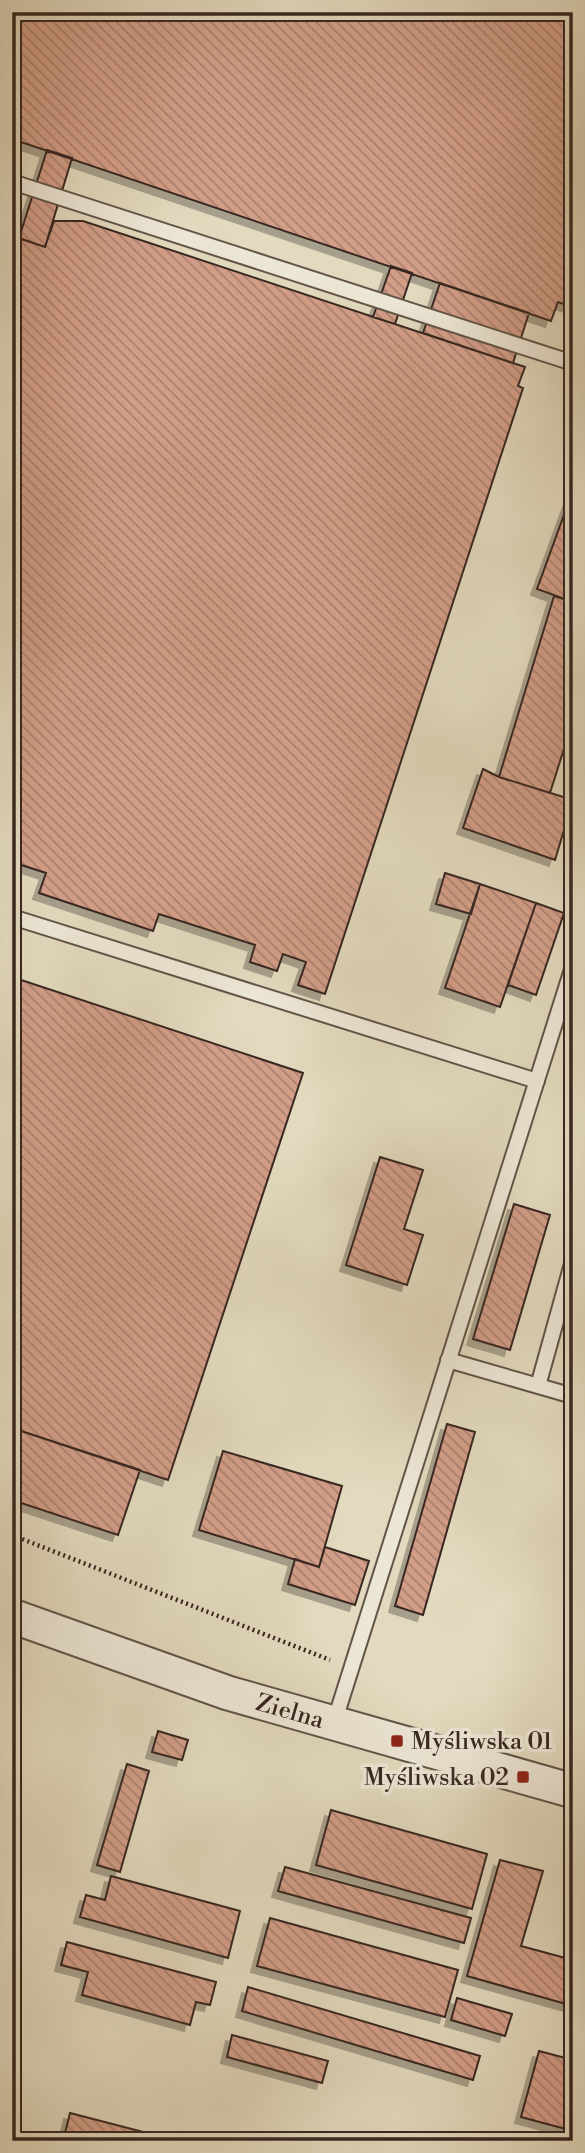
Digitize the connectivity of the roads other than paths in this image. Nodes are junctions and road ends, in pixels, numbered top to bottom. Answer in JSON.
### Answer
{"nodes":[{"id":1,"x":12,"y":182,"type":"edge"},
{"id":2,"x":573,"y":363,"type":"edge"},
{"id":3,"x":12,"y":917,"type":"edge"},
{"id":4,"x":573,"y":967,"type":"edge"},
{"id":5,"x":537,"y":1081,"type":"junction"},
{"id":6,"x":573,"y":1261,"type":"edge"},
{"id":7,"x":448,"y":1360,"type":"junction"},
{"id":8,"x":538,"y":1386,"type":"junction"},
{"id":9,"x":573,"y":1396,"type":"edge"},
{"id":10,"x":12,"y":1616,"type":"edge"},
{"id":11,"x":334,"y":1724,"type":"junction"},
{"id":12,"x":573,"y":1791,"type":"edge"}],
"edges":[{"from":1,"to":2,"type":"lane"},
{"from":3,"to":5,"type":"lane"},
{"from":4,"to":5,"type":"lane"},
{"from":5,"to":7,"type":"lane"},
{"from":6,"to":8,"type":"lane"},
{"from":7,"to":8,"type":"lane"},
{"from":7,"to":11,"type":"lane"},
{"from":8,"to":9,"type":"lane"},
{"from":10,"to":11,"type":"street","name":"Zielna"},
{"from":11,"to":12,"type":"street","name":"Zielna"}]}
